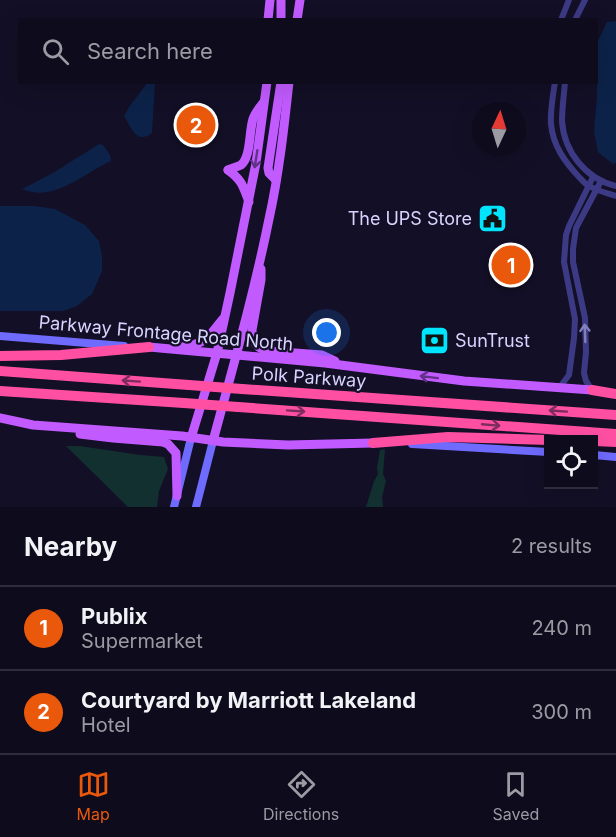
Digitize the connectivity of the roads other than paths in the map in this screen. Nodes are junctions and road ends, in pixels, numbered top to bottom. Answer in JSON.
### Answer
{"nodes":[{"id":1,"x":270,"y":0,"type":"edge"},
{"id":2,"x":275,"y":0,"type":"edge"},
{"id":3,"x":281,"y":0,"type":"edge"},
{"id":4,"x":300,"y":0,"type":"edge"},
{"id":5,"x":569,"y":0,"type":"edge"},
{"id":6,"x":585,"y":0,"type":"edge"},
{"id":7,"x":268,"y":18,"type":"edge"},
{"id":8,"x":274,"y":18,"type":"edge"},
{"id":9,"x":281,"y":18,"type":"edge"},
{"id":10,"x":297,"y":18,"type":"edge"},
{"id":11,"x":562,"y":18,"type":"edge"},
{"id":12,"x":576,"y":18,"type":"edge"},
{"id":13,"x":267,"y":84,"type":"edge"},
{"id":14,"x":280,"y":84,"type":"edge"},
{"id":15,"x":289,"y":84,"type":"edge"},
{"id":16,"x":555,"y":84,"type":"edge"},
{"id":17,"x":565,"y":84,"type":"edge"},
{"id":18,"x":265,"y":101,"type":"junction"},
{"id":19,"x":593,"y":177,"type":"junction"},
{"id":20,"x":276,"y":180,"type":"junction"},
{"id":21,"x":602,"y":181,"type":"junction"},
{"id":22,"x":589,"y":186,"type":"junction"},
{"id":23,"x":616,"y":186,"type":"edge"},
{"id":24,"x":597,"y":190,"type":"junction"},
{"id":25,"x":616,"y":196,"type":"edge"},
{"id":26,"x":249,"y":202,"type":"junction"},
{"id":27,"x":262,"y":249,"type":"junction"},
{"id":28,"x":225,"y":317,"type":"junction"},
{"id":29,"x":0,"y":336,"type":"edge"},
{"id":30,"x":149,"y":347,"type":"junction"},
{"id":31,"x":168,"y":349,"type":"junction"},
{"id":32,"x":217,"y":353,"type":"junction"},
{"id":33,"x":236,"y":355,"type":"junction"},
{"id":34,"x":0,"y":356,"type":"edge"},
{"id":35,"x":347,"y":366,"type":"junction"},
{"id":36,"x":0,"y":371,"type":"edge"},
{"id":37,"x":559,"y":388,"type":"junction"},
{"id":38,"x":592,"y":390,"type":"junction"},
{"id":39,"x":0,"y":391,"type":"edge"},
{"id":40,"x":616,"y":393,"type":"edge"},
{"id":41,"x":616,"y":415,"type":"edge"},
{"id":42,"x":0,"y":418,"type":"edge"},
{"id":43,"x":33,"y":425,"type":"junction"},
{"id":44,"x":616,"y":434,"type":"edge"},
{"id":45,"x":191,"y":438,"type":"junction"},
{"id":46,"x":544,"y":440,"type":"edge"},
{"id":47,"x":213,"y":441,"type":"junction"},
{"id":48,"x":598,"y":441,"type":"edge"},
{"id":49,"x":616,"y":442,"type":"edge"},
{"id":50,"x":373,"y":443,"type":"junction"},
{"id":51,"x":544,"y":452,"type":"edge"},
{"id":52,"x":598,"y":455,"type":"edge"},
{"id":53,"x":616,"y":457,"type":"edge"},
{"id":54,"x":177,"y":496,"type":"junction"},
{"id":55,"x":174,"y":507,"type":"edge"},
{"id":56,"x":196,"y":507,"type":"edge"}],
"edges":[{"from":1,"to":7,"type":"main road"},
{"from":2,"to":8,"type":"main road"},
{"from":3,"to":9,"type":"main road"},
{"from":4,"to":10,"type":"main road"},
{"from":5,"to":11,"type":"street"},
{"from":6,"to":12,"type":"street"},
{"from":13,"to":18,"type":"main road"},
{"from":14,"to":20,"type":"main road"},
{"from":15,"to":20,"type":"main road"},
{"from":16,"to":22,"type":"street"},
{"from":17,"to":19,"type":"street"},
{"from":18,"to":26,"type":"main road","one_way":true},
{"from":18,"to":26,"type":"main road"},
{"from":19,"to":21,"type":"street"},
{"from":19,"to":22,"type":"street"},
{"from":20,"to":27,"type":"main road"},
{"from":21,"to":23,"type":"street"},
{"from":21,"to":24,"type":"street"},
{"from":22,"to":24,"type":"street"},
{"from":22,"to":37,"type":"street"},
{"from":24,"to":25,"type":"street"},
{"from":38,"to":24,"type":"street","one_way":true},
{"from":26,"to":28,"type":"main road"},
{"from":27,"to":33,"type":"main road"},
{"from":27,"to":35,"type":"main road"},
{"from":28,"to":31,"type":"main road"},
{"from":28,"to":32,"type":"main road"},
{"from":29,"to":30,"type":"main road","name":"Parkway Frontage Road North"},
{"from":30,"to":31,"type":"main road","name":"Parkway Frontage Road North"},
{"from":30,"to":34,"type":"highway"},
{"from":31,"to":32,"type":"main road","name":"Parkway Frontage Road North"},
{"from":32,"to":33,"type":"main road","name":"Parkway Frontage Road North"},
{"from":32,"to":45,"type":"main road"},
{"from":33,"to":35,"type":"main road","name":"Parkway Frontage Road North"},
{"from":33,"to":47,"type":"main road"},
{"from":37,"to":35,"type":"main road","name":"Parkway Frontage Road North","one_way":true},
{"from":41,"to":36,"type":"highway","name":"Polk Parkway","one_way":true,"bridge":true},
{"from":37,"to":38,"type":"main road","name":"Parkway Frontage Road North"},
{"from":38,"to":40,"type":"highway"},
{"from":39,"to":44,"type":"highway","name":"Polk Parkway","one_way":true,"bridge":true},
{"from":42,"to":43,"type":"main road"},
{"from":43,"to":45,"type":"main road"},
{"from":43,"to":54,"type":"main road"},
{"from":45,"to":47,"type":"main road"},
{"from":45,"to":54,"type":"main road"},
{"from":46,"to":50,"type":"highway"},
{"from":47,"to":50,"type":"main road"},
{"from":47,"to":56,"type":"main road"},
{"from":48,"to":49,"type":"highway"},
{"from":50,"to":51,"type":"main road"},
{"from":52,"to":53,"type":"main road"},
{"from":54,"to":55,"type":"main road"}]}
